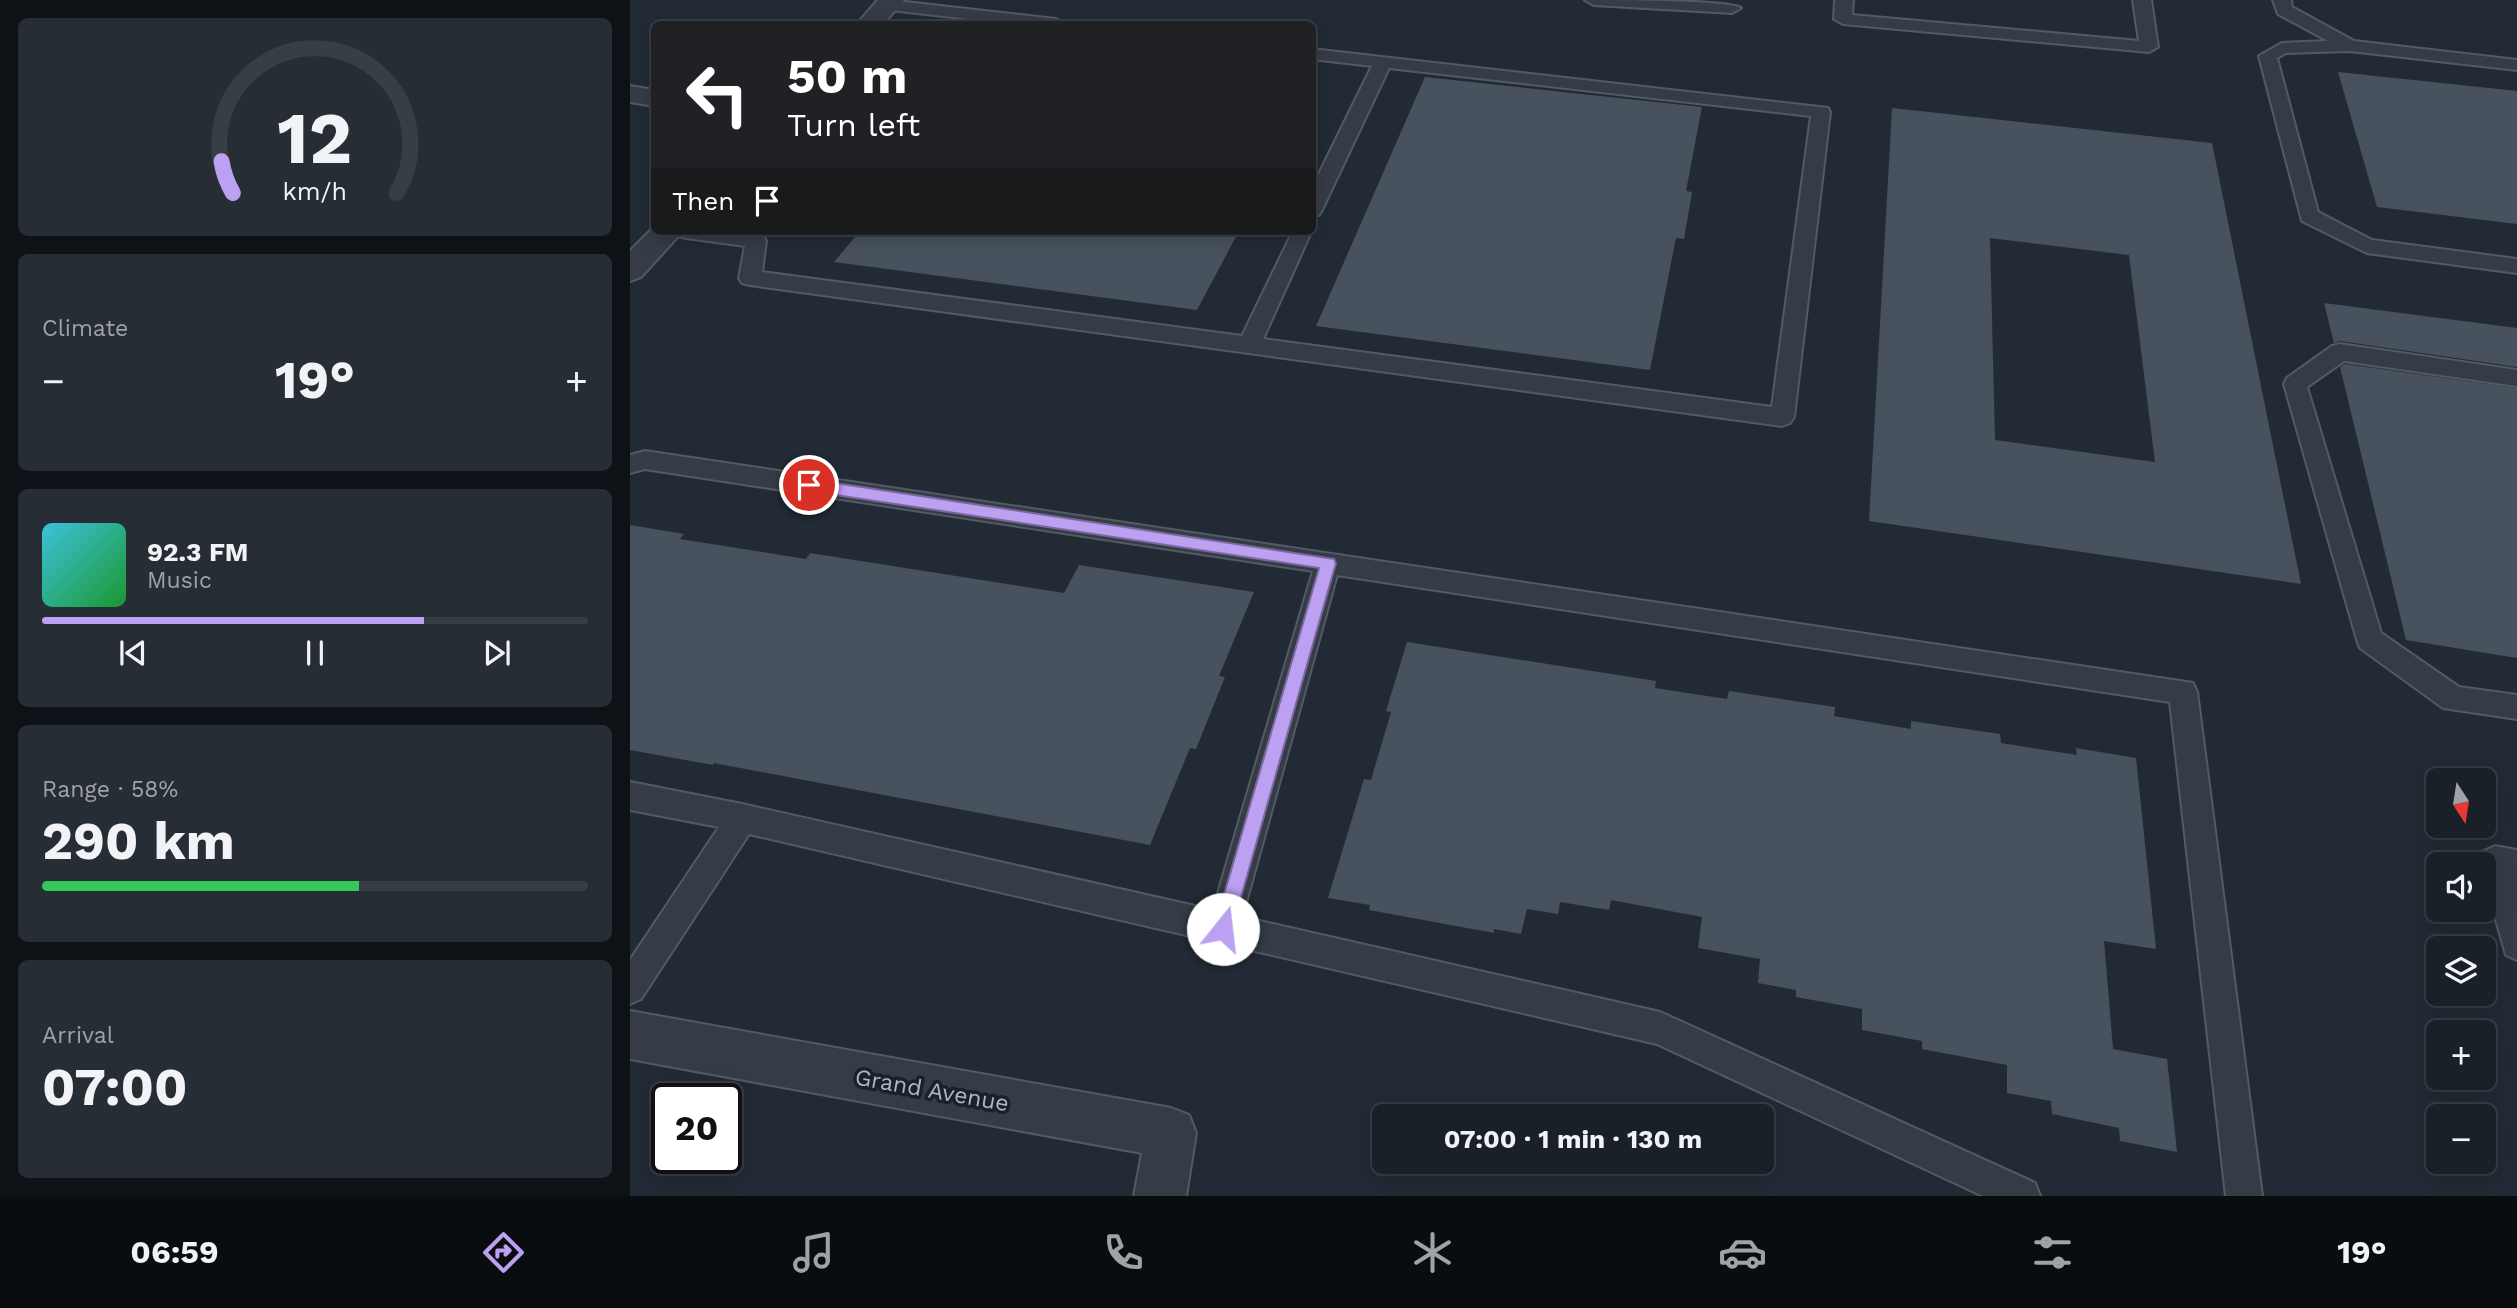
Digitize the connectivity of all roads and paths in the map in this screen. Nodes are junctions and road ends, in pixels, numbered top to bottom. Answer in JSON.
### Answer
{"nodes":[{"id":1,"x":1594,"y":0,"type":"edge"},
{"id":2,"x":1844,"y":0,"type":"edge"},
{"id":3,"x":2142,"y":0,"type":"edge"},
{"id":4,"x":2282,"y":0,"type":"edge"},
{"id":5,"x":890,"y":3,"type":"edge"},
{"id":6,"x":1732,"y":8,"type":"dead end"},
{"id":7,"x":958,"y":19,"type":"edge"},
{"id":8,"x":872,"y":21,"type":"edge"},
{"id":9,"x":997,"y":21,"type":"edge"},
{"id":10,"x":2350,"y":46,"type":"junction"},
{"id":11,"x":1316,"y":54,"type":"edge"},
{"id":12,"x":1383,"y":62,"type":"junction"},
{"id":13,"x":2517,"y":65,"type":"edge"},
{"id":14,"x":630,"y":94,"type":"edge"},
{"id":15,"x":651,"y":98,"type":"edge"},
{"id":16,"x":1316,"y":202,"type":"edge"},
{"id":17,"x":664,"y":235,"type":"edge"},
{"id":18,"x":1301,"y":235,"type":"edge"},
{"id":19,"x":761,"y":236,"type":"edge"},
{"id":20,"x":2517,"y":265,"type":"edge"},
{"id":21,"x":630,"y":271,"type":"edge"},
{"id":22,"x":1249,"y":345,"type":"junction"},
{"id":23,"x":2517,"y":377,"type":"edge"},
{"id":24,"x":630,"y":464,"type":"edge"},
{"id":25,"x":1328,"y":563,"type":"junction"},
{"id":26,"x":2517,"y":707,"type":"edge"},
{"id":27,"x":630,"y":796,"type":"edge"},
{"id":28,"x":742,"y":818,"type":"junction"},
{"id":29,"x":2517,"y":865,"type":"edge"},
{"id":30,"x":1223,"y":929,"type":"junction"},
{"id":31,"x":2517,"y":944,"type":"edge"},
{"id":32,"x":630,"y":988,"type":"edge"},
{"id":33,"x":630,"y":1035,"type":"edge"},
{"id":34,"x":1160,"y":1196,"type":"edge"},
{"id":35,"x":2022,"y":1196,"type":"edge"},
{"id":36,"x":2244,"y":1196,"type":"edge"}],
"edges":[{"from":1,"to":6,"type":"lane"},
{"from":2,"to":3,"type":"lane"},
{"from":4,"to":10,"type":"lane"},
{"from":5,"to":7,"type":"lane"},
{"from":5,"to":8,"type":"street"},
{"from":7,"to":9,"type":"lane"},
{"from":10,"to":13,"type":"lane"},
{"from":10,"to":20,"type":"lane"},
{"from":11,"to":12,"type":"lane"},
{"from":12,"to":16,"type":"lane"},
{"from":12,"to":22,"type":"lane"},
{"from":14,"to":15,"type":"street"},
{"from":17,"to":21,"type":"street"},
{"from":18,"to":22,"type":"lane"},
{"from":19,"to":22,"type":"lane"},
{"from":23,"to":26,"type":"lane"},
{"from":24,"to":25,"type":"lane"},
{"from":25,"to":30,"type":"lane"},
{"from":25,"to":36,"type":"lane"},
{"from":27,"to":28,"type":"lane"},
{"from":28,"to":30,"type":"lane"},
{"from":28,"to":32,"type":"lane"},
{"from":29,"to":31,"type":"lane"},
{"from":30,"to":35,"type":"lane"},
{"from":33,"to":34,"type":"street","name":"Grand Avenue"}]}
